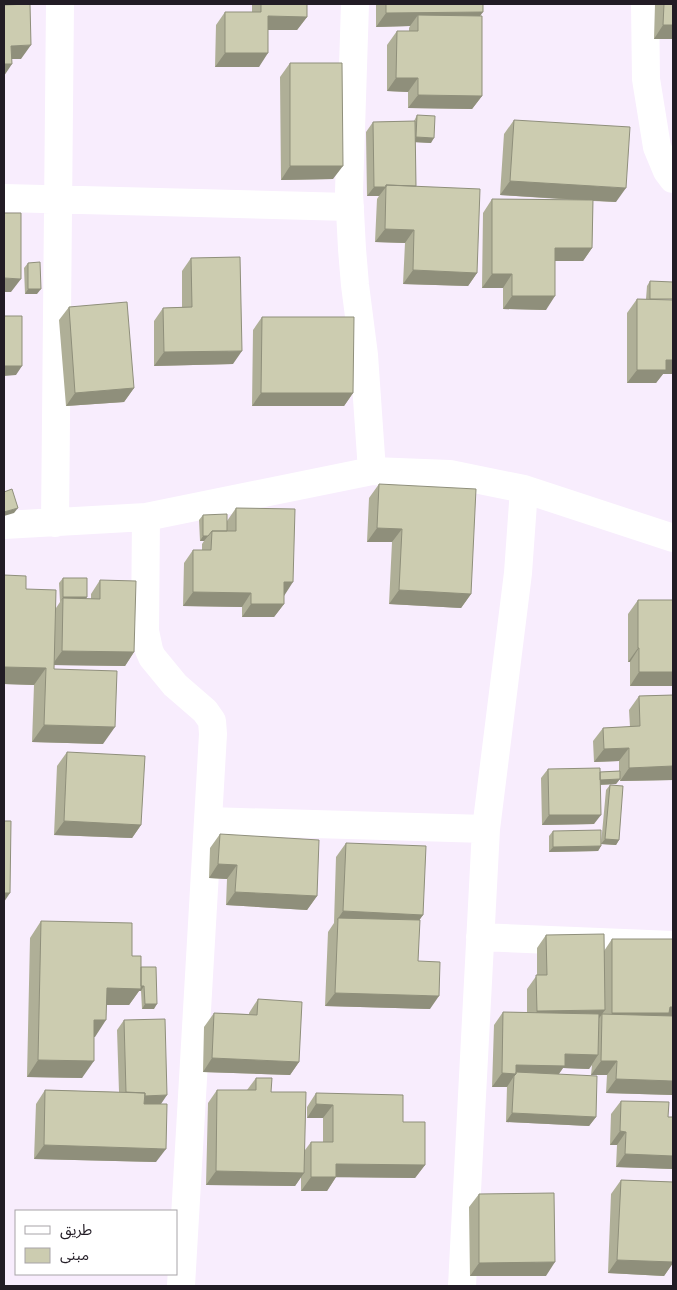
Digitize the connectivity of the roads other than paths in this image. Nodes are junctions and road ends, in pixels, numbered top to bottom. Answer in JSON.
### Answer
{"nodes":[{"id":1,"x":60,"y":4,"type":"edge"},
{"id":2,"x":355,"y":4,"type":"edge"},
{"id":3,"x":645,"y":4,"type":"edge"},
{"id":4,"x":673,"y":179,"type":"edge"},
{"id":5,"x":4,"y":198,"type":"edge"},
{"id":6,"x":58,"y":200,"type":"junction"},
{"id":7,"x":350,"y":207,"type":"junction"},
{"id":8,"x":372,"y":471,"type":"junction"},
{"id":9,"x":524,"y":489,"type":"junction"},
{"id":10,"x":146,"y":517,"type":"junction"},
{"id":11,"x":55,"y":523,"type":"junction"},
{"id":12,"x":4,"y":525,"type":"edge"},
{"id":13,"x":673,"y":538,"type":"edge"},
{"id":14,"x":208,"y":821,"type":"junction"},
{"id":15,"x":486,"y":829,"type":"junction"},
{"id":16,"x":480,"y":937,"type":"junction"},
{"id":17,"x":673,"y":945,"type":"edge"},
{"id":18,"x":181,"y":1286,"type":"edge"},
{"id":19,"x":462,"y":1286,"type":"edge"}],
"edges":[{"from":1,"to":6,"type":"street"},
{"from":2,"to":7,"type":"street"},
{"from":3,"to":4,"type":"street"},
{"from":5,"to":6,"type":"street"},
{"from":6,"to":7,"type":"street"},
{"from":6,"to":11,"type":"street"},
{"from":7,"to":8,"type":"street"},
{"from":8,"to":9,"type":"street"},
{"from":8,"to":10,"type":"street"},
{"from":9,"to":13,"type":"street"},
{"from":9,"to":15,"type":"street"},
{"from":10,"to":11,"type":"street"},
{"from":10,"to":14,"type":"street"},
{"from":11,"to":12,"type":"street"},
{"from":14,"to":15,"type":"street"},
{"from":14,"to":18,"type":"street"},
{"from":15,"to":16,"type":"street"},
{"from":16,"to":17,"type":"street"},
{"from":16,"to":19,"type":"street"}]}
